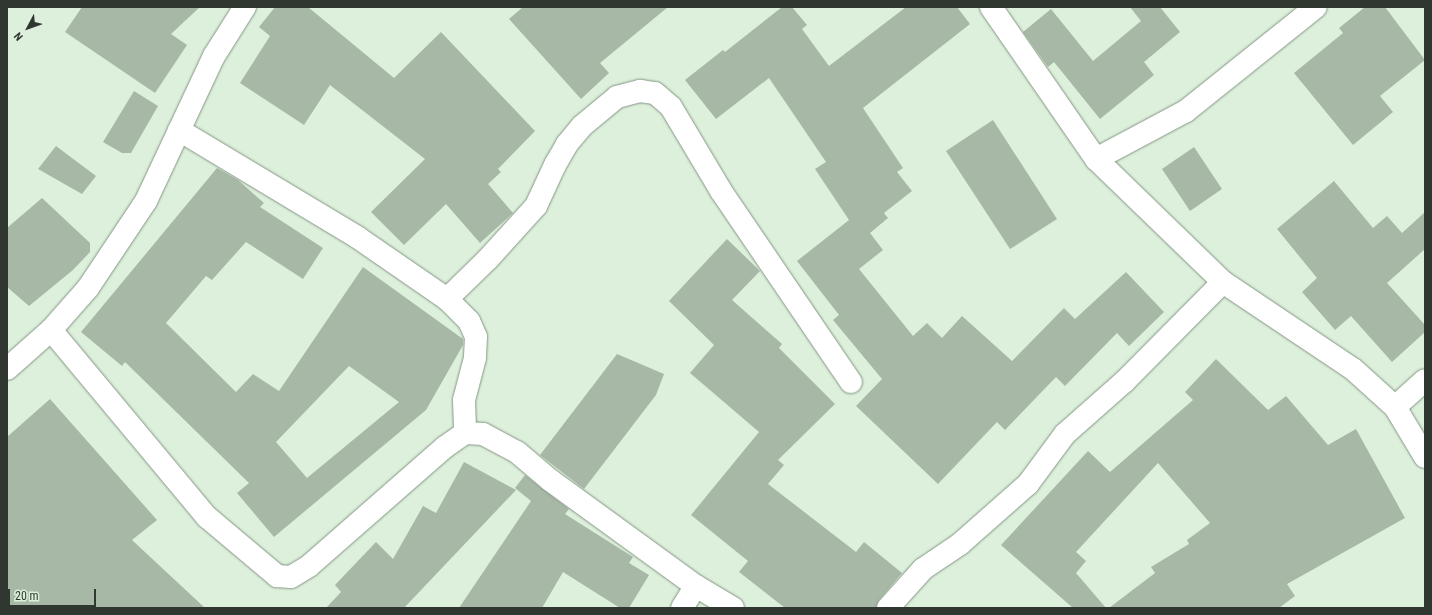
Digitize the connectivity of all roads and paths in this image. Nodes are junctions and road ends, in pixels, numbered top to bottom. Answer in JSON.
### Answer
{"nodes":[{"id":1,"x":245,"y":7,"type":"edge"},
{"id":2,"x":991,"y":7,"type":"edge"},
{"id":3,"x":1316,"y":7,"type":"edge"},
{"id":4,"x":179,"y":130,"type":"junction"},
{"id":5,"x":1096,"y":159,"type":"junction"},
{"id":6,"x":1223,"y":282,"type":"junction"},
{"id":7,"x":447,"y":299,"type":"junction"},
{"id":8,"x":51,"y":330,"type":"junction"},
{"id":9,"x":7,"y":369,"type":"edge"},
{"id":10,"x":1425,"y":380,"type":"edge"},
{"id":11,"x":851,"y":382,"type":"dead end"},
{"id":12,"x":1395,"y":407,"type":"junction"},
{"id":13,"x":465,"y":433,"type":"junction"},
{"id":14,"x":1425,"y":457,"type":"edge"},
{"id":15,"x":696,"y":586,"type":"junction"},
{"id":16,"x":682,"y":608,"type":"edge"},
{"id":17,"x":733,"y":608,"type":"edge"},
{"id":18,"x":888,"y":608,"type":"edge"}],
"edges":[{"from":1,"to":4,"type":"street"},
{"from":2,"to":5,"type":"street"},
{"from":3,"to":5,"type":"street"},
{"from":4,"to":7,"type":"street"},
{"from":4,"to":8,"type":"street"},
{"from":5,"to":6,"type":"street"},
{"from":6,"to":12,"type":"street"},
{"from":6,"to":18,"type":"street"},
{"from":7,"to":11,"type":"street"},
{"from":7,"to":13,"type":"street"},
{"from":8,"to":9,"type":"street"},
{"from":8,"to":13,"type":"street"},
{"from":10,"to":12,"type":"street"},
{"from":12,"to":14,"type":"street"},
{"from":13,"to":15,"type":"street"},
{"from":15,"to":16,"type":"street"},
{"from":15,"to":17,"type":"street"}]}
